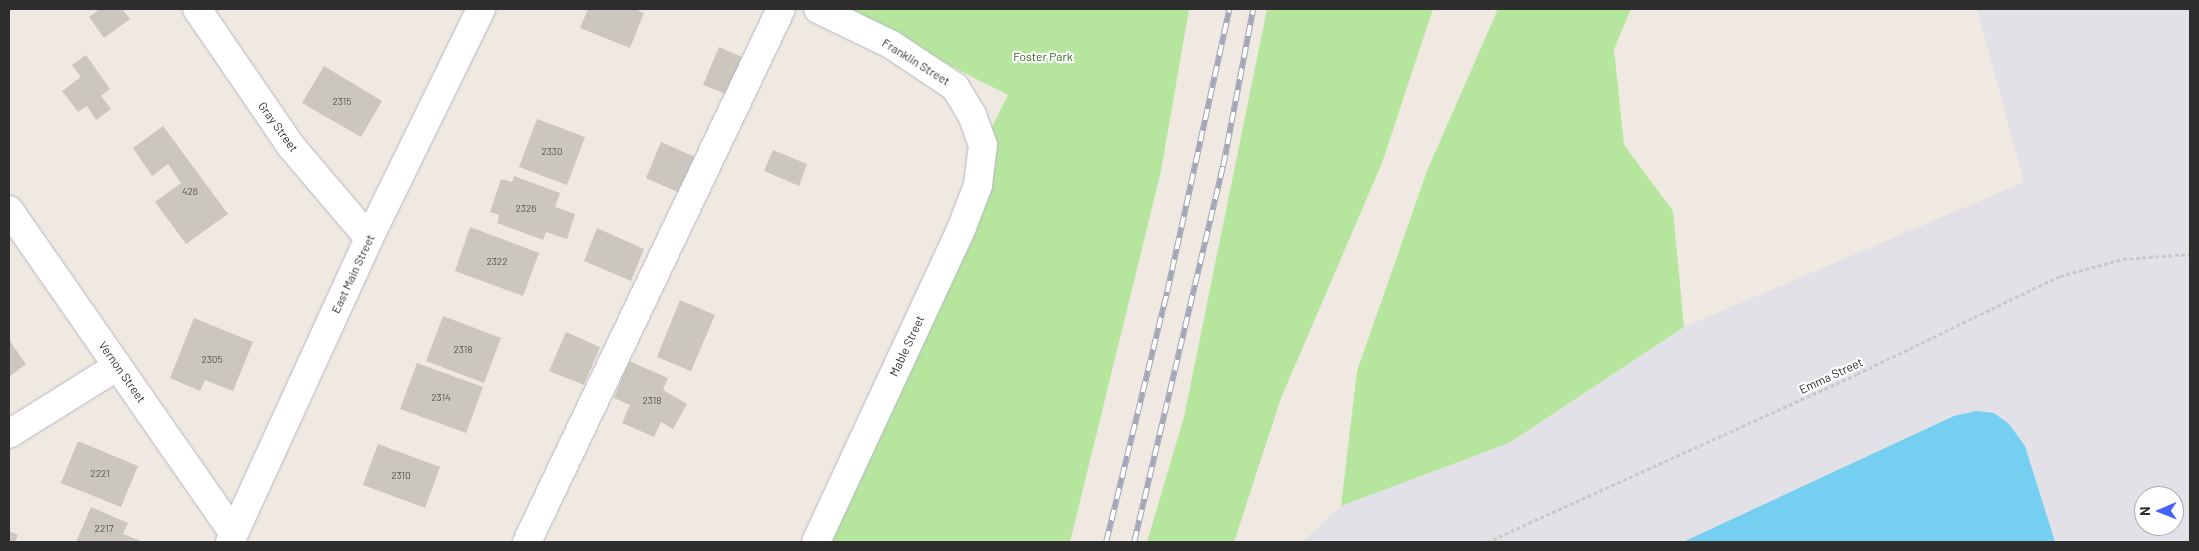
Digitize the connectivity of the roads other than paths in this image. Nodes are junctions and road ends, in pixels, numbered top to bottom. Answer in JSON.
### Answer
{"nodes":[{"id":1,"x":197,"y":9,"type":"edge"},
{"id":2,"x":481,"y":9,"type":"edge"},
{"id":3,"x":781,"y":9,"type":"edge"},
{"id":4,"x":818,"y":9,"type":"edge"},
{"id":5,"x":983,"y":145,"type":"joint"},
{"id":6,"x":9,"y":210,"type":"edge"},
{"id":7,"x":369,"y":238,"type":"junction"},
{"id":8,"x":118,"y":366,"type":"junction"},
{"id":9,"x":9,"y":434,"type":"edge"},
{"id":10,"x":232,"y":538,"type":"edge"},
{"id":11,"x":526,"y":542,"type":"edge"},
{"id":12,"x":816,"y":542,"type":"edge"}],
"edges":[{"from":1,"to":7,"type":"street","name":"Gray Street"},
{"from":2,"to":7,"type":"street","name":"East Main Street"},
{"from":3,"to":11,"type":"street"},
{"from":4,"to":5,"type":"street","name":"Franklin Street"},
{"from":5,"to":12,"type":"street","name":"Mable Street"},
{"from":6,"to":8,"type":"street","name":"Vernon Street"},
{"from":7,"to":10,"type":"street","name":"East Main Street"},
{"from":8,"to":9,"type":"street"},
{"from":8,"to":10,"type":"street","name":"Vernon Street"}]}
